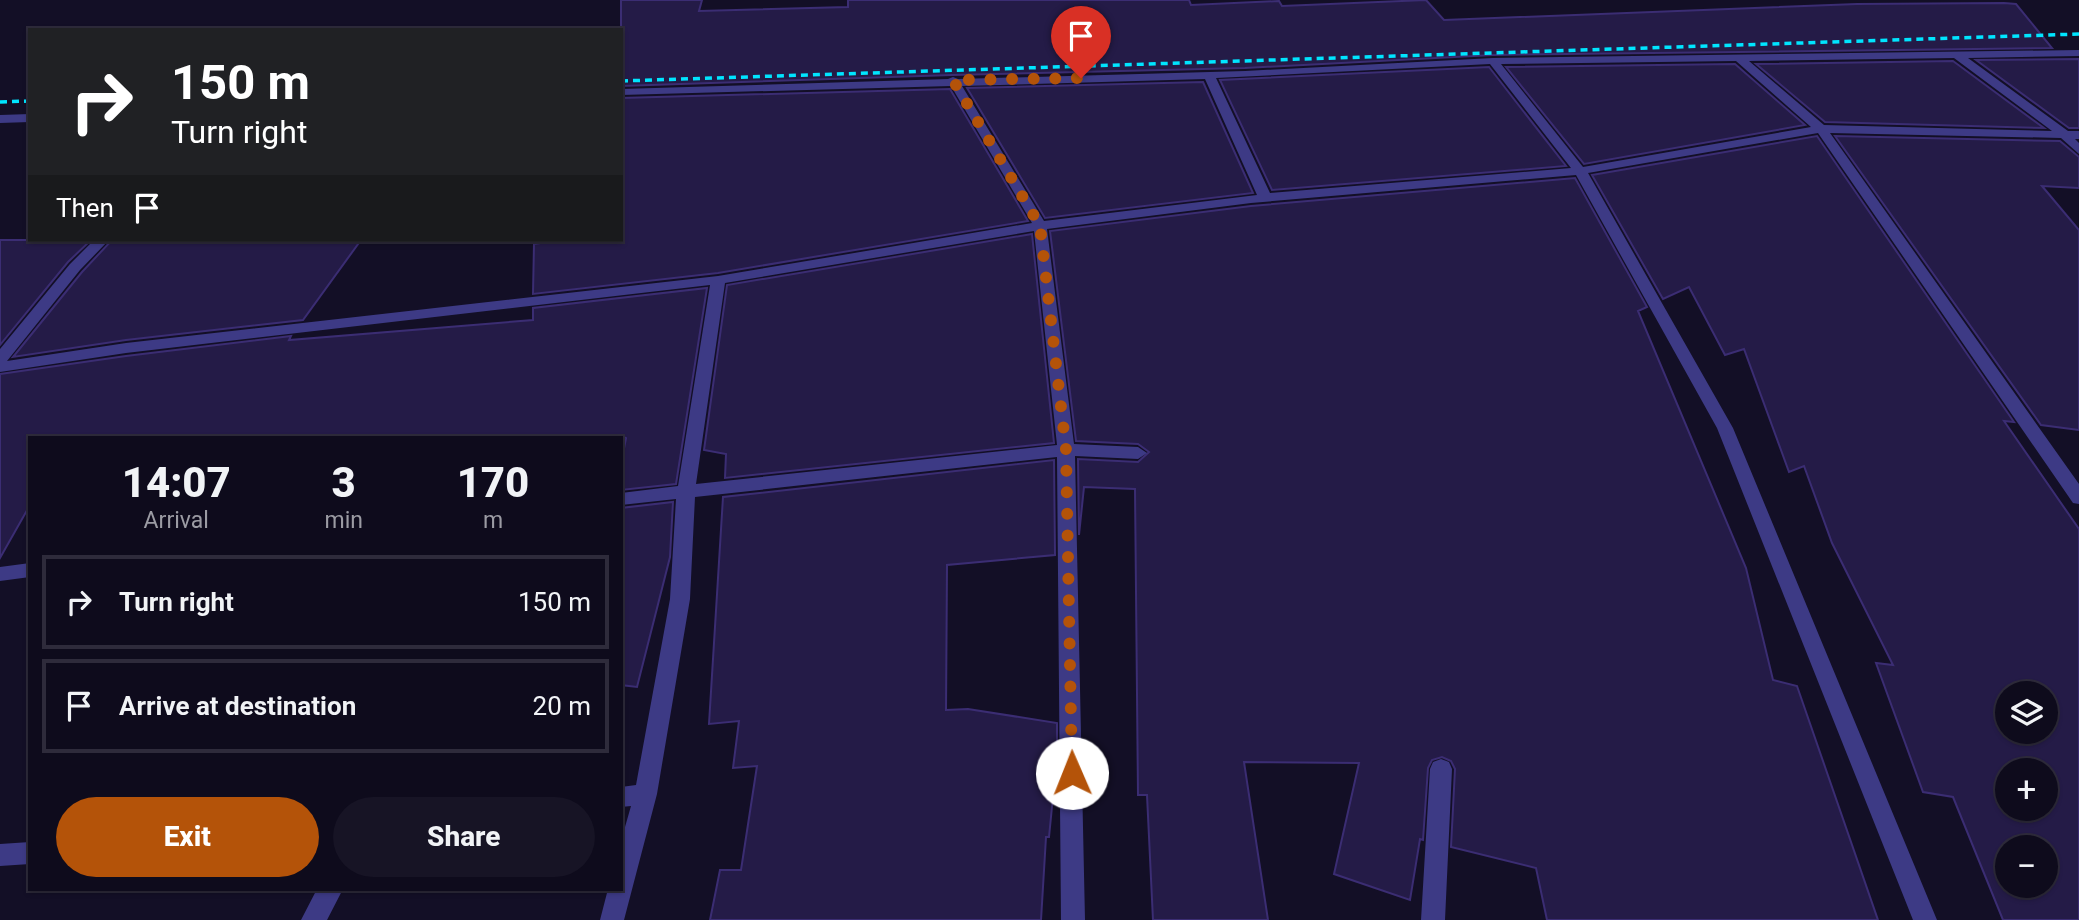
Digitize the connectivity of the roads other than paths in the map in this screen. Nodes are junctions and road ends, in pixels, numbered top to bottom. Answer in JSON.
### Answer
{"nodes":[{"id":1,"x":2079,"y":53,"type":"edge"},
{"id":2,"x":1956,"y":54,"type":"junction"},
{"id":3,"x":1737,"y":56,"type":"junction"},
{"id":4,"x":1493,"y":61,"type":"junction"},
{"id":5,"x":1209,"y":75,"type":"junction"},
{"id":6,"x":953,"y":80,"type":"junction"},
{"id":7,"x":623,"y":92,"type":"edge"},
{"id":8,"x":28,"y":118,"type":"edge"},
{"id":9,"x":0,"y":120,"type":"edge"},
{"id":10,"x":1821,"y":129,"type":"junction"},
{"id":11,"x":2071,"y":134,"type":"edge"},
{"id":12,"x":2079,"y":150,"type":"edge"},
{"id":13,"x":1580,"y":171,"type":"junction"},
{"id":14,"x":1265,"y":198,"type":"junction"},
{"id":15,"x":1040,"y":226,"type":"junction"},
{"id":16,"x":100,"y":242,"type":"edge"},
{"id":17,"x":718,"y":280,"type":"junction"},
{"id":18,"x":0,"y":359,"type":"edge"},
{"id":19,"x":0,"y":368,"type":"edge"},
{"id":20,"x":1066,"y":450,"type":"junction"},
{"id":21,"x":1138,"y":453,"type":"dead end"},
{"id":22,"x":686,"y":491,"type":"junction"},
{"id":23,"x":2079,"y":498,"type":"edge"},
{"id":24,"x":623,"y":499,"type":"edge"},
{"id":25,"x":28,"y":570,"type":"edge"},
{"id":26,"x":0,"y":574,"type":"edge"},
{"id":27,"x":1441,"y":769,"type":"dead end"},
{"id":28,"x":646,"y":794,"type":"junction"},
{"id":29,"x":623,"y":797,"type":"edge"},
{"id":30,"x":28,"y":853,"type":"edge"},
{"id":31,"x":0,"y":855,"type":"edge"},
{"id":32,"x":623,"y":880,"type":"edge"},
{"id":33,"x":330,"y":891,"type":"edge"},
{"id":34,"x":620,"y":891,"type":"edge"},
{"id":35,"x":313,"y":920,"type":"edge"},
{"id":36,"x":612,"y":920,"type":"edge"},
{"id":37,"x":1073,"y":920,"type":"edge"},
{"id":38,"x":1433,"y":920,"type":"edge"},
{"id":39,"x":1925,"y":920,"type":"edge"}],
"edges":[{"from":1,"to":2,"type":"street"},
{"from":2,"to":3,"type":"street"},
{"from":2,"to":11,"type":"street"},
{"from":3,"to":4,"type":"street"},
{"from":3,"to":10,"type":"street"},
{"from":4,"to":5,"type":"street"},
{"from":4,"to":13,"type":"street"},
{"from":5,"to":6,"type":"street"},
{"from":5,"to":14,"type":"street"},
{"from":6,"to":7,"type":"street"},
{"from":6,"to":15,"type":"street"},
{"from":8,"to":9,"type":"street"},
{"from":10,"to":11,"type":"street"},
{"from":10,"to":13,"type":"street"},
{"from":10,"to":23,"type":"street"},
{"from":11,"to":12,"type":"street"},
{"from":13,"to":14,"type":"street"},
{"from":13,"to":39,"type":"street"},
{"from":14,"to":15,"type":"street"},
{"from":15,"to":17,"type":"street"},
{"from":15,"to":20,"type":"street"},
{"from":16,"to":18,"type":"street"},
{"from":17,"to":19,"type":"street"},
{"from":17,"to":22,"type":"street"},
{"from":20,"to":21,"type":"street"},
{"from":20,"to":22,"type":"street"},
{"from":20,"to":37,"type":"street"},
{"from":22,"to":24,"type":"street"},
{"from":22,"to":28,"type":"street"},
{"from":25,"to":26,"type":"street"},
{"from":27,"to":38,"type":"street"},
{"from":28,"to":29,"type":"street"},
{"from":28,"to":32,"type":"street"},
{"from":30,"to":31,"type":"street"},
{"from":33,"to":35,"type":"street"},
{"from":34,"to":36,"type":"street"}]}
